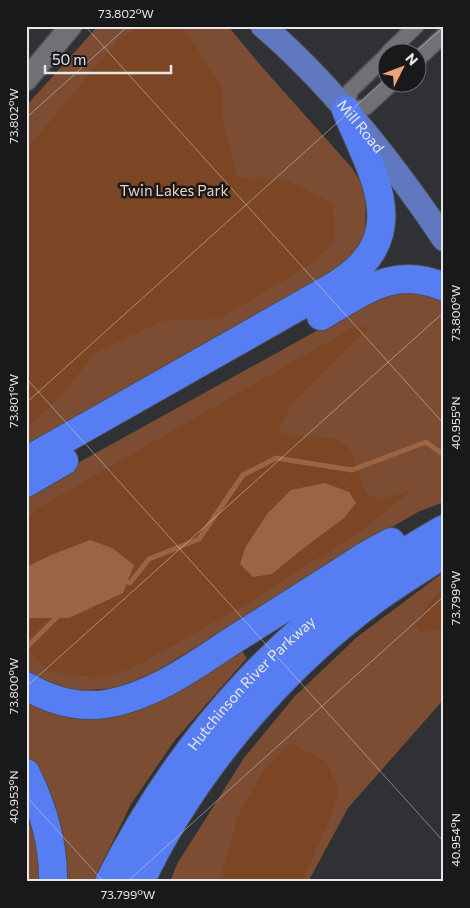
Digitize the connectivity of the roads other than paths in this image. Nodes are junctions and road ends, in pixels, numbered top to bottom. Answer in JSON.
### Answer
{"nodes":[{"id":1,"x":71,"y":26,"type":"edge"},
{"id":2,"x":263,"y":26,"type":"edge"},
{"id":3,"x":416,"y":26,"type":"edge"},
{"id":4,"x":444,"y":35,"type":"edge"},
{"id":5,"x":401,"y":42,"type":"edge"},
{"id":6,"x":428,"y":50,"type":"edge"},
{"id":7,"x":378,"y":64,"type":"edge"},
{"id":8,"x":26,"y":80,"type":"edge"},
{"id":9,"x":382,"y":92,"type":"edge"},
{"id":10,"x":346,"y":110,"type":"junction"},
{"id":11,"x":444,"y":239,"type":"edge"},
{"id":12,"x":444,"y":287,"type":"edge"},
{"id":13,"x":26,"y":461,"type":"edge"},
{"id":14,"x":26,"y":483,"type":"edge"},
{"id":15,"x":444,"y":520,"type":"edge"},
{"id":16,"x":444,"y":529,"type":"edge"},
{"id":17,"x":444,"y":554,"type":"edge"},
{"id":18,"x":26,"y":686,"type":"edge"},
{"id":19,"x":26,"y":773,"type":"edge"},
{"id":20,"x":54,"y":882,"type":"edge"},
{"id":21,"x":108,"y":882,"type":"edge"},
{"id":22,"x":140,"y":882,"type":"edge"}],
"edges":[{"from":1,"to":8,"type":"main road"},
{"from":2,"to":10,"type":"main road","name":"Mill Road"},
{"from":3,"to":5,"type":"street"},
{"from":4,"to":6,"type":"street"},
{"from":7,"to":10,"type":"street"},
{"from":9,"to":10,"type":"street"},
{"from":10,"to":11,"type":"main road","name":"Mill Road"},
{"from":10,"to":13,"type":"highway"},
{"from":12,"to":14,"type":"highway"},
{"from":15,"to":18,"type":"highway"},
{"from":16,"to":21,"type":"highway","name":"Hutchinson River Parkway"},
{"from":17,"to":22,"type":"highway","name":"Hutchinson River Parkway"},
{"from":19,"to":20,"type":"highway"}]}
